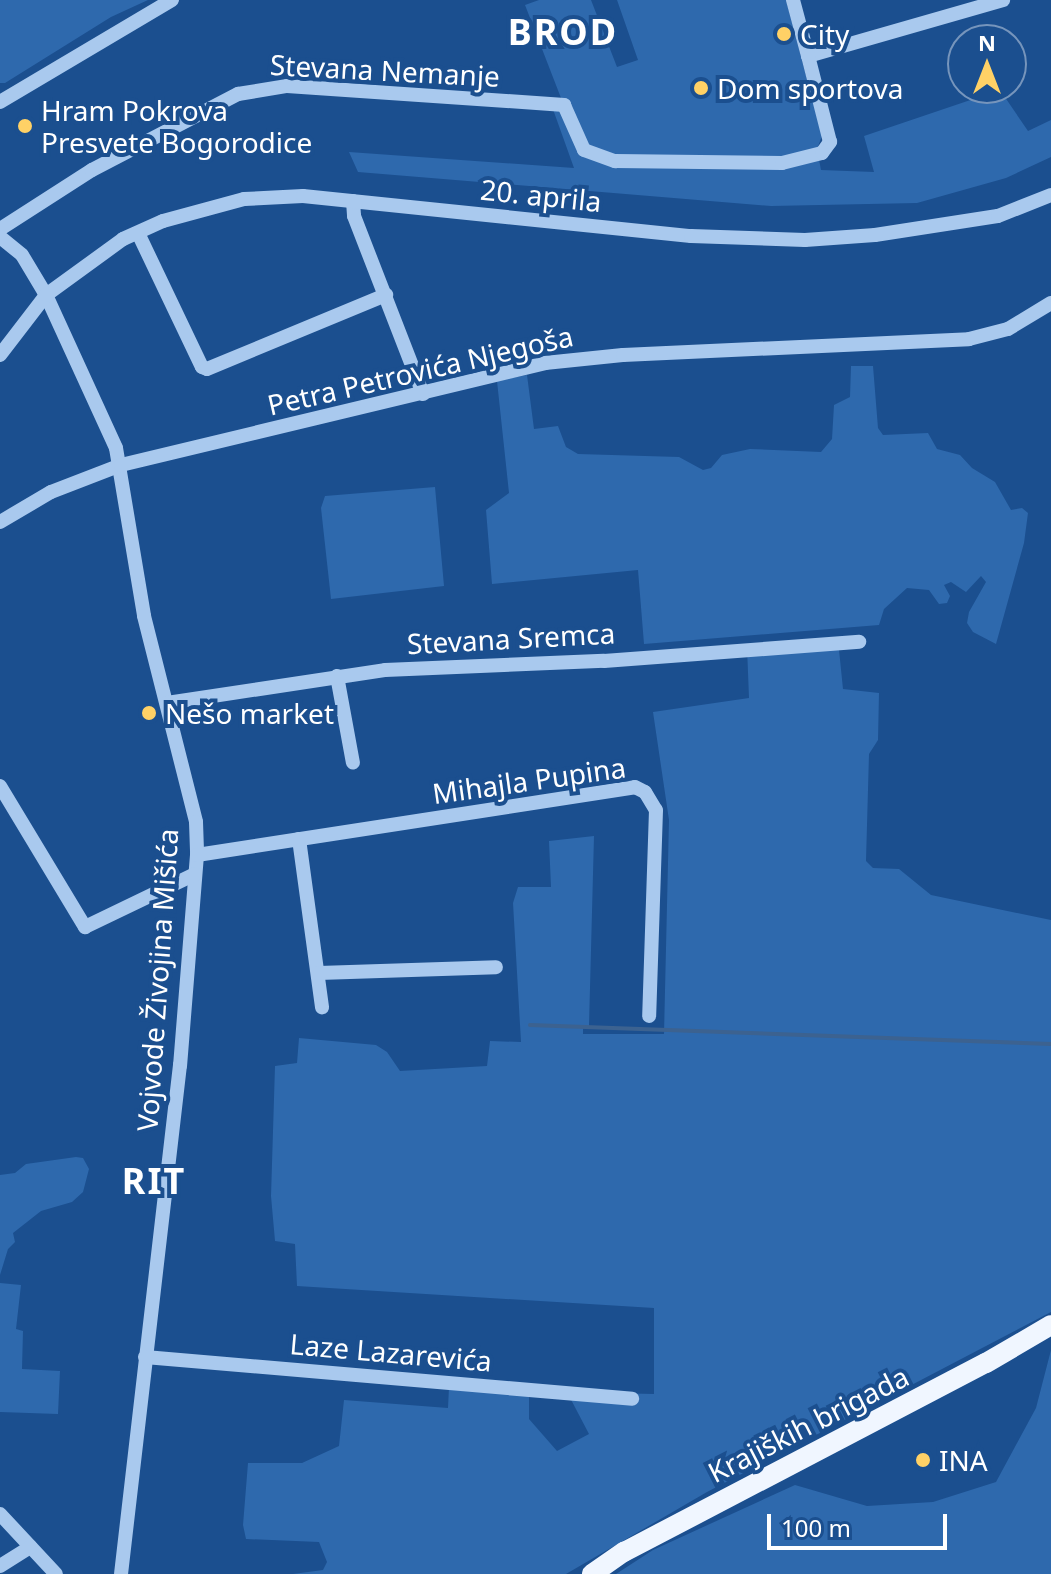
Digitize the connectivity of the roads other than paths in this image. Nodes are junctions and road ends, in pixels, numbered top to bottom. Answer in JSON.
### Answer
{"nodes":[{"id":1,"x":172,"y":0,"type":"edge"},
{"id":2,"x":793,"y":0,"type":"edge"},
{"id":3,"x":1003,"y":0,"type":"edge"},
{"id":4,"x":808,"y":56,"type":"junction"},
{"id":5,"x":0,"y":102,"type":"edge"},
{"id":6,"x":1051,"y":195,"type":"edge"},
{"id":7,"x":353,"y":201,"type":"junction"},
{"id":8,"x":0,"y":229,"type":"edge"},
{"id":9,"x":138,"y":233,"type":"junction"},
{"id":10,"x":0,"y":237,"type":"edge"},
{"id":11,"x":46,"y":295,"type":"junction"},
{"id":12,"x":386,"y":295,"type":"junction"},
{"id":13,"x":1051,"y":303,"type":"edge"},
{"id":14,"x":0,"y":355,"type":"edge"},
{"id":15,"x":423,"y":394,"type":"junction"},
{"id":16,"x":121,"y":465,"type":"junction"},
{"id":17,"x":0,"y":522,"type":"edge"},
{"id":18,"x":859,"y":642,"type":"dead end"},
{"id":19,"x":337,"y":676,"type":"junction"},
{"id":20,"x":167,"y":703,"type":"junction"},
{"id":21,"x":353,"y":763,"type":"dead end"},
{"id":22,"x":0,"y":786,"type":"edge"},
{"id":23,"x":299,"y":839,"type":"junction"},
{"id":24,"x":197,"y":855,"type":"junction"},
{"id":25,"x":195,"y":874,"type":"junction"},
{"id":26,"x":496,"y":967,"type":"dead end"},
{"id":27,"x":319,"y":973,"type":"junction"},
{"id":28,"x":322,"y":1007,"type":"dead end"},
{"id":29,"x":649,"y":1016,"type":"dead end"},
{"id":30,"x":1051,"y":1325,"type":"edge"},
{"id":31,"x":145,"y":1357,"type":"junction"},
{"id":32,"x":632,"y":1399,"type":"dead end"},
{"id":33,"x":0,"y":1514,"type":"edge"},
{"id":34,"x":31,"y":1547,"type":"junction"},
{"id":35,"x":0,"y":1566,"type":"edge"},
{"id":36,"x":56,"y":1574,"type":"edge"},
{"id":37,"x":121,"y":1574,"type":"edge"},
{"id":38,"x":592,"y":1574,"type":"edge"}],
"edges":[{"from":1,"to":5,"type":"street"},
{"from":2,"to":4,"type":"street"},
{"from":3,"to":4,"type":"street"},
{"from":4,"to":8,"type":"street","name":"Stevana Nemanje"},
{"from":6,"to":7,"type":"street","name":"20. aprila"},
{"from":7,"to":9,"type":"street","name":"20. aprila"},
{"from":7,"to":12,"type":"street"},
{"from":9,"to":11,"type":"street","name":"20. aprila"},
{"from":9,"to":12,"type":"street"},
{"from":10,"to":11,"type":"street","name":"Vojvode Živojina Mišića"},
{"from":11,"to":14,"type":"street","name":"20. aprila"},
{"from":11,"to":16,"type":"street","name":"Vojvode Živojina Mišića"},
{"from":12,"to":15,"type":"street"},
{"from":13,"to":15,"type":"street","name":"Petra Petrovića Njegoša"},
{"from":15,"to":16,"type":"street","name":"Petra Petrovića Njegoša"},
{"from":16,"to":17,"type":"street","name":"Petra Petrovića Njegoša"},
{"from":16,"to":20,"type":"street","name":"Vojvode Živojina Mišića"},
{"from":18,"to":19,"type":"street","name":"Stevana Sremca"},
{"from":19,"to":20,"type":"street","name":"Stevana Sremca"},
{"from":19,"to":21,"type":"street"},
{"from":20,"to":24,"type":"street","name":"Vojvode Živojina Mišića"},
{"from":22,"to":25,"type":"street"},
{"from":23,"to":24,"type":"street","name":"Mihajla Pupina"},
{"from":23,"to":27,"type":"street"},
{"from":23,"to":29,"type":"street","name":"Mihajla Pupina"},
{"from":24,"to":25,"type":"street","name":"Vojvode Živojina Mišića"},
{"from":25,"to":31,"type":"street","name":"Vojvode Živojina Mišića"},
{"from":26,"to":27,"type":"street"},
{"from":27,"to":28,"type":"street"},
{"from":30,"to":38,"type":"main road","name":"Krajiških brigada"},
{"from":31,"to":32,"type":"street","name":"Laze Lazarevića"},
{"from":31,"to":37,"type":"street","name":"Vojvode Živojina Mišića"},
{"from":33,"to":34,"type":"street"},
{"from":34,"to":35,"type":"street"},
{"from":34,"to":36,"type":"street"}]}
